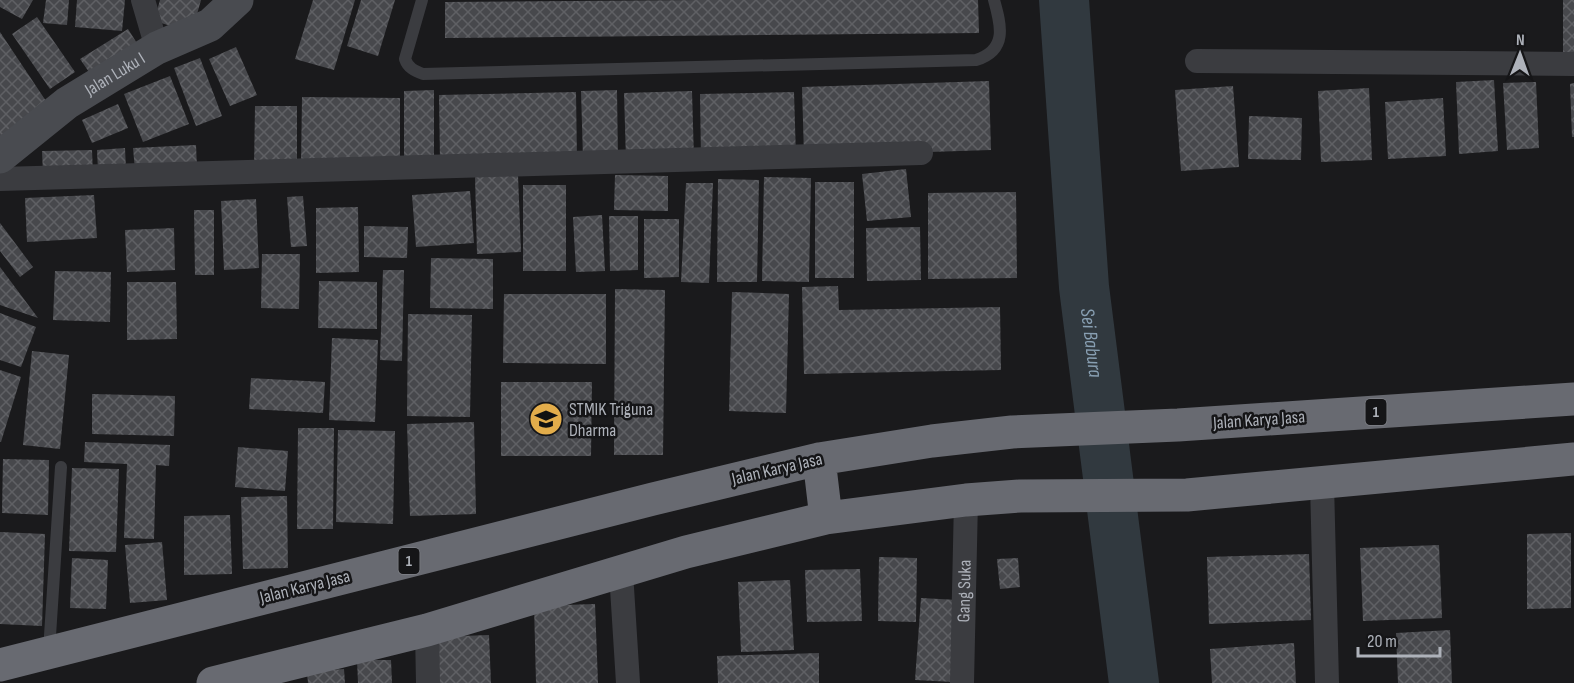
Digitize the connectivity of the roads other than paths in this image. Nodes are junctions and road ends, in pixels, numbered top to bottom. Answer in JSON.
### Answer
{"nodes":[{"id":1,"x":142,"y":0,"type":"edge"},
{"id":2,"x":237,"y":0,"type":"edge"},
{"id":3,"x":422,"y":0,"type":"edge"},
{"id":4,"x":994,"y":0,"type":"edge"},
{"id":5,"x":157,"y":48,"type":"junction"},
{"id":6,"x":1197,"y":61,"type":"dead end"},
{"id":7,"x":1574,"y":64,"type":"edge"},
{"id":8,"x":921,"y":153,"type":"dead end"},
{"id":9,"x":0,"y":157,"type":"edge"},
{"id":10,"x":0,"y":179,"type":"edge"},
{"id":11,"x":1574,"y":399,"type":"edge"},
{"id":12,"x":819,"y":459,"type":"junction"},
{"id":13,"x":1574,"y":459,"type":"edge"},
{"id":14,"x":61,"y":467,"type":"dead end"},
{"id":15,"x":1322,"y":483,"type":"junction"},
{"id":16,"x":966,"y":500,"type":"junction"},
{"id":17,"x":826,"y":518,"type":"junction"},
{"id":18,"x":621,"y":572,"type":"junction"},
{"id":19,"x":427,"y":630,"type":"junction"},
{"id":20,"x":49,"y":653,"type":"junction"},
{"id":21,"x":0,"y":665,"type":"edge"},
{"id":22,"x":256,"y":678,"type":"edge"},
{"id":23,"x":213,"y":683,"type":"edge"},
{"id":24,"x":428,"y":683,"type":"edge"},
{"id":25,"x":628,"y":683,"type":"edge"},
{"id":26,"x":962,"y":683,"type":"edge"},
{"id":27,"x":1327,"y":683,"type":"edge"}],
"edges":[{"from":1,"to":5,"type":"street"},
{"from":2,"to":5,"type":"street","name":"Jalan Luku I"},
{"from":3,"to":4,"type":"lane"},
{"from":5,"to":9,"type":"street","name":"Jalan Luku I"},
{"from":6,"to":7,"type":"street"},
{"from":8,"to":10,"type":"street"},
{"from":11,"to":12,"type":"highway","name":"Jalan Karya Jasa","number":"1"},
{"from":12,"to":17,"type":"highway"},
{"from":12,"to":20,"type":"highway","name":"Jalan Karya Jasa","number":"1"},
{"from":13,"to":15,"type":"highway"},
{"from":14,"to":20,"type":"lane"},
{"from":15,"to":16,"type":"highway"},
{"from":15,"to":27,"type":"street"},
{"from":16,"to":17,"type":"highway"},
{"from":16,"to":26,"type":"street","name":"Gang Suka"},
{"from":17,"to":18,"type":"highway"},
{"from":18,"to":19,"type":"highway"},
{"from":18,"to":25,"type":"street"},
{"from":19,"to":22,"type":"highway"},
{"from":19,"to":24,"type":"street"},
{"from":20,"to":21,"type":"highway","name":"Jalan Karya Jasa","number":"1"},
{"from":22,"to":23,"type":"highway"}]}
